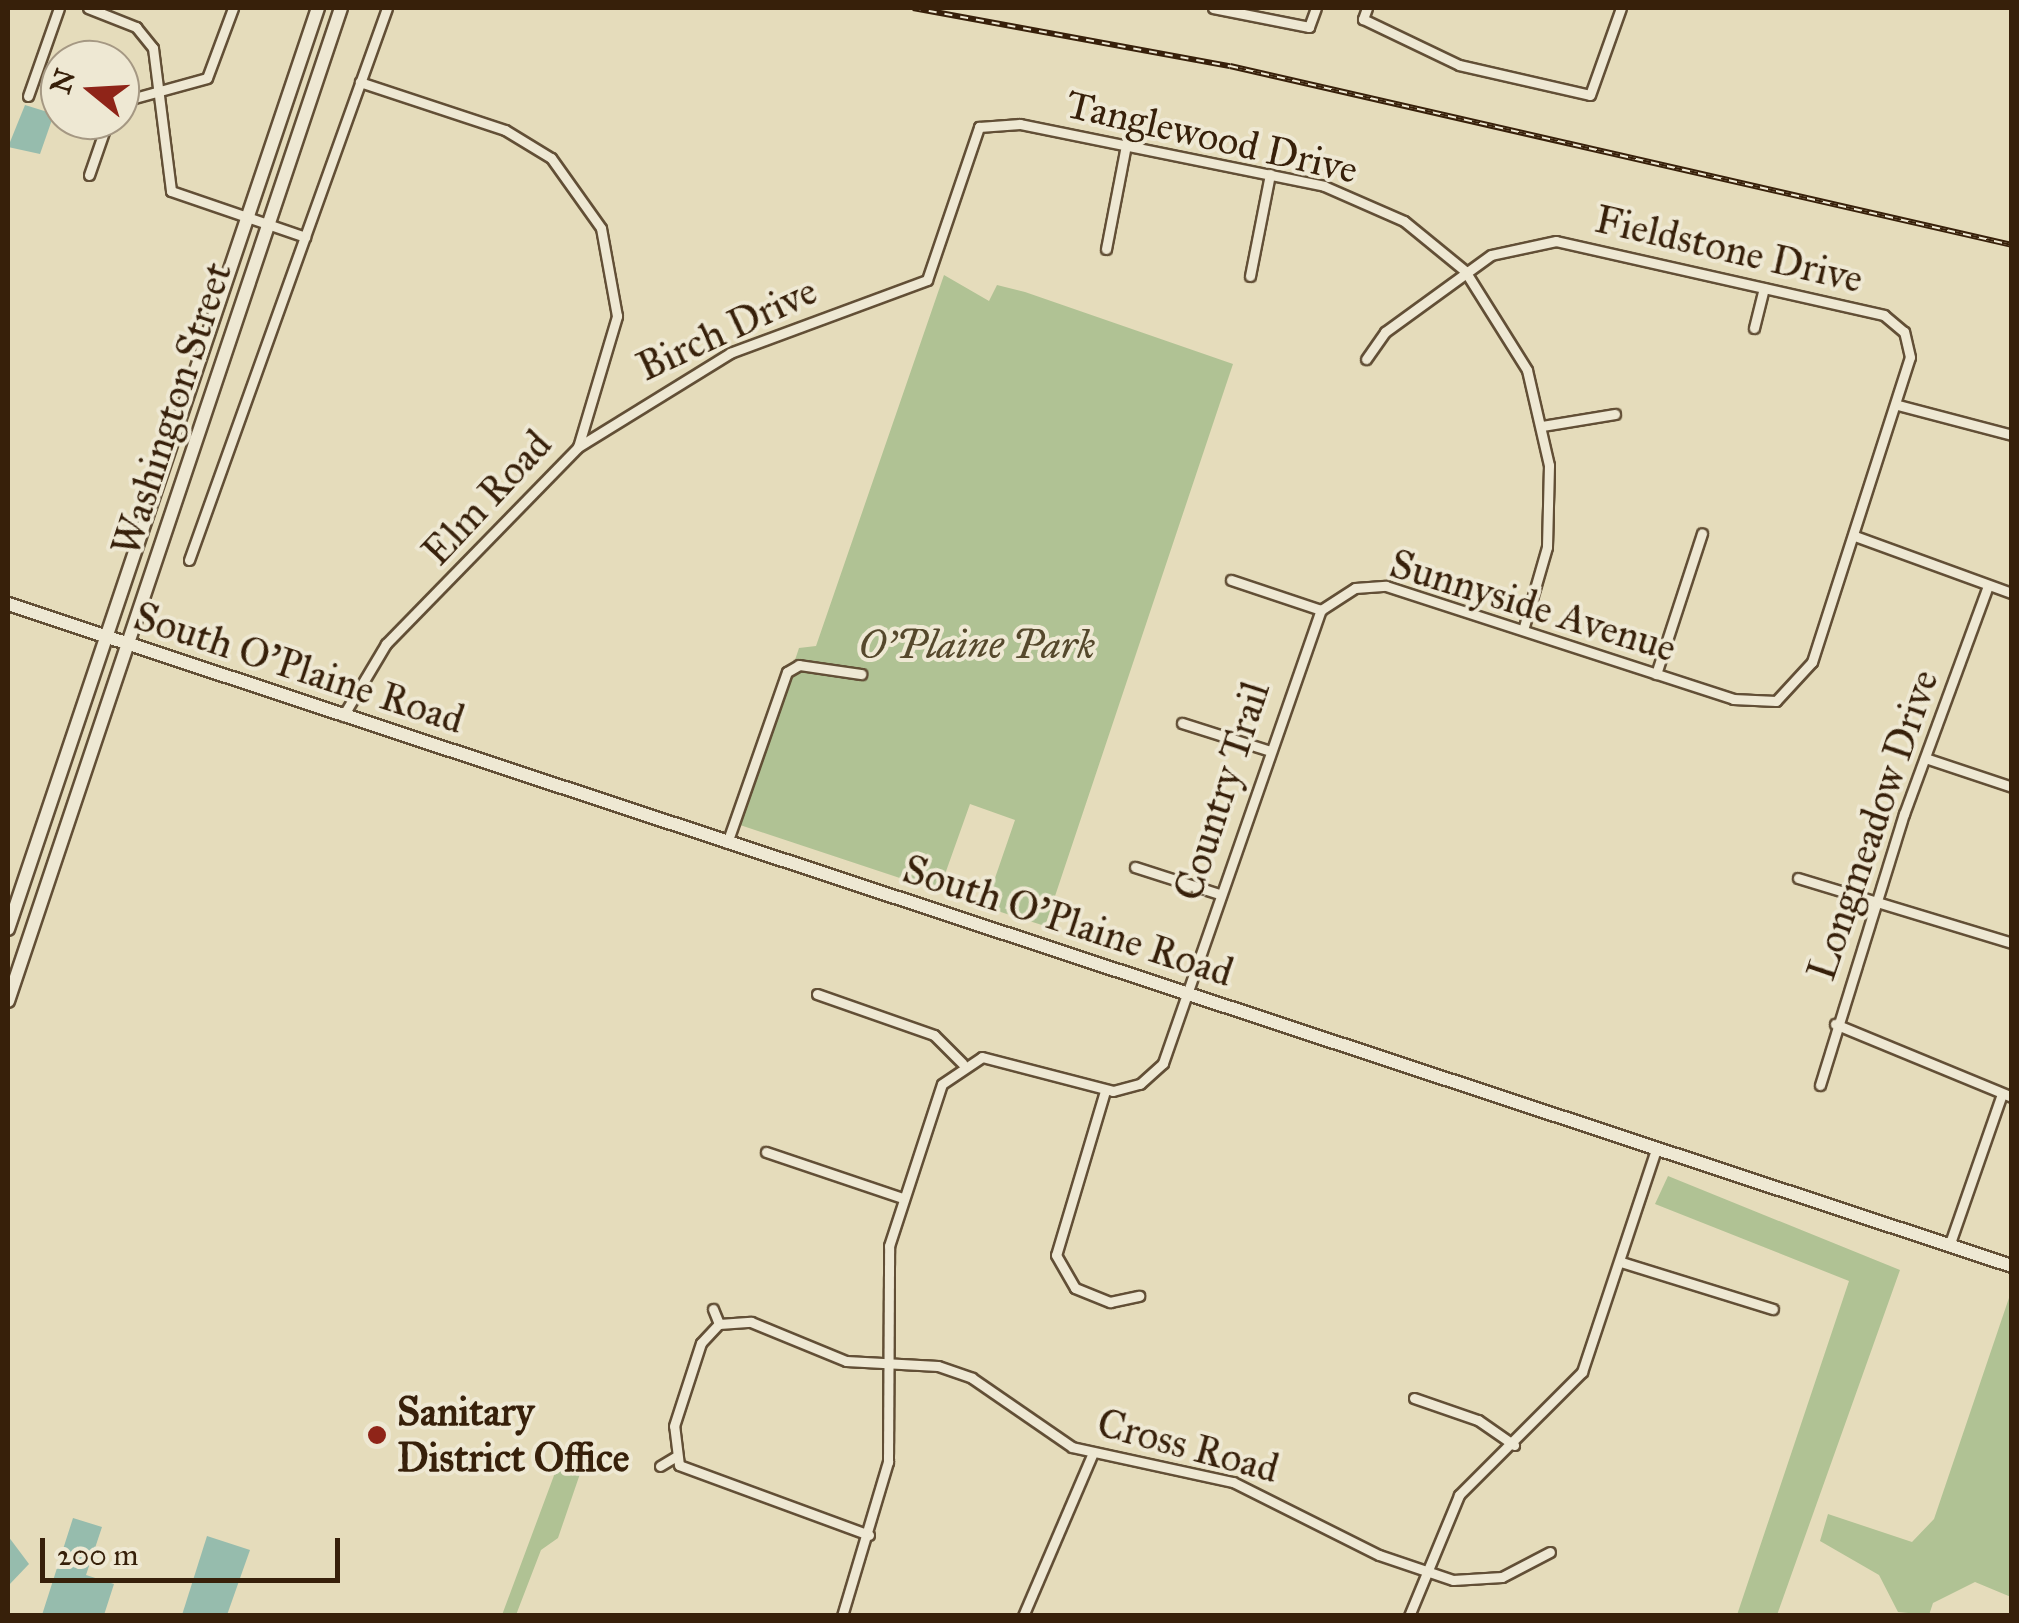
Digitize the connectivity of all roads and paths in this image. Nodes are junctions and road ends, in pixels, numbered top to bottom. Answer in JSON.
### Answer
{"nodes":[{"id":1,"x":59,"y":8,"type":"edge"},
{"id":2,"x":88,"y":8,"type":"edge"},
{"id":3,"x":233,"y":8,"type":"edge"},
{"id":4,"x":318,"y":8,"type":"edge"},
{"id":5,"x":341,"y":8,"type":"edge"},
{"id":6,"x":387,"y":8,"type":"edge"},
{"id":7,"x":1213,"y":8,"type":"edge"},
{"id":8,"x":1316,"y":8,"type":"edge"},
{"id":9,"x":1367,"y":8,"type":"edge"},
{"id":10,"x":1621,"y":8,"type":"edge"},
{"id":11,"x":360,"y":82,"type":"junction"},
{"id":12,"x":166,"y":95,"type":"junction"},
{"id":13,"x":28,"y":96,"type":"dead end"},
{"id":14,"x":140,"y":99,"type":"edge"},
{"id":15,"x":101,"y":140,"type":"edge"},
{"id":16,"x":1126,"y":146,"type":"junction"},
{"id":17,"x":1270,"y":174,"type":"junction"},
{"id":18,"x":89,"y":175,"type":"dead end"},
{"id":19,"x":247,"y":218,"type":"junction"},
{"id":20,"x":268,"y":225,"type":"junction"},
{"id":21,"x":305,"y":237,"type":"junction"},
{"id":22,"x":1106,"y":249,"type":"dead end"},
{"id":23,"x":1466,"y":272,"type":"junction"},
{"id":24,"x":1250,"y":276,"type":"dead end"},
{"id":25,"x":912,"y":285,"type":"joint"},
{"id":26,"x":1764,"y":288,"type":"junction"},
{"id":27,"x":1754,"y":328,"type":"dead end"},
{"id":28,"x":1366,"y":360,"type":"dead end"},
{"id":29,"x":1898,"y":405,"type":"junction"},
{"id":30,"x":1615,"y":414,"type":"dead end"},
{"id":31,"x":1542,"y":426,"type":"junction"},
{"id":32,"x":2012,"y":434,"type":"edge"},
{"id":33,"x":578,"y":447,"type":"junction"},
{"id":34,"x":1702,"y":532,"type":"dead end"},
{"id":35,"x":1855,"y":536,"type":"junction"},
{"id":36,"x":188,"y":560,"type":"dead end"},
{"id":37,"x":1231,"y":580,"type":"dead end"},
{"id":38,"x":1988,"y":586,"type":"junction"},
{"id":39,"x":2012,"y":593,"type":"edge"},
{"id":40,"x":8,"y":604,"type":"edge"},
{"id":41,"x":1320,"y":610,"type":"junction"},
{"id":42,"x":1523,"y":630,"type":"junction"},
{"id":43,"x":104,"y":638,"type":"junction"},
{"id":44,"x":128,"y":646,"type":"junction"},
{"id":45,"x":861,"y":674,"type":"dead end"},
{"id":46,"x":1656,"y":674,"type":"junction"},
{"id":47,"x":343,"y":716,"type":"junction"},
{"id":48,"x":1182,"y":723,"type":"dead end"},
{"id":49,"x":1267,"y":750,"type":"junction"},
{"id":50,"x":1928,"y":759,"type":"junction"},
{"id":51,"x":2012,"y":787,"type":"edge"},
{"id":52,"x":727,"y":842,"type":"junction"},
{"id":53,"x":1135,"y":867,"type":"dead end"},
{"id":54,"x":1798,"y":878,"type":"dead end"},
{"id":55,"x":1219,"y":894,"type":"junction"},
{"id":56,"x":1880,"y":899,"type":"junction"},
{"id":57,"x":8,"y":929,"type":"edge"},
{"id":58,"x":2012,"y":943,"type":"edge"},
{"id":59,"x":817,"y":994,"type":"dead end"},
{"id":60,"x":1186,"y":994,"type":"junction"},
{"id":61,"x":8,"y":1001,"type":"edge"},
{"id":62,"x":1835,"y":1024,"type":"junction"},
{"id":63,"x":962,"y":1063,"type":"junction"},
{"id":64,"x":1820,"y":1084,"type":"dead end"},
{"id":65,"x":1105,"y":1091,"type":"junction"},
{"id":66,"x":2007,"y":1095,"type":"edge"},
{"id":67,"x":1656,"y":1150,"type":"junction"},
{"id":68,"x":766,"y":1152,"type":"dead end"},
{"id":69,"x":903,"y":1198,"type":"junction"},
{"id":70,"x":1949,"y":1246,"type":"junction"},
{"id":71,"x":1621,"y":1262,"type":"junction"},
{"id":72,"x":2012,"y":1266,"type":"edge"},
{"id":73,"x":1139,"y":1296,"type":"dead end"},
{"id":74,"x":713,"y":1309,"type":"dead end"},
{"id":75,"x":1773,"y":1309,"type":"dead end"},
{"id":76,"x":719,"y":1324,"type":"junction"},
{"id":77,"x":887,"y":1362,"type":"junction"},
{"id":78,"x":1414,"y":1398,"type":"dead end"},
{"id":79,"x":1514,"y":1444,"type":"junction"},
{"id":80,"x":1092,"y":1454,"type":"junction"},
{"id":81,"x":675,"y":1457,"type":"junction"},
{"id":82,"x":660,"y":1466,"type":"dead end"},
{"id":83,"x":869,"y":1535,"type":"junction"},
{"id":84,"x":1550,"y":1552,"type":"dead end"},
{"id":85,"x":1422,"y":1572,"type":"junction"},
{"id":86,"x":842,"y":1616,"type":"edge"},
{"id":87,"x":1022,"y":1616,"type":"edge"},
{"id":88,"x":1410,"y":1616,"type":"edge"}],
"edges":[{"from":1,"to":13,"type":"street"},
{"from":2,"to":12,"type":"street"},
{"from":3,"to":12,"type":"street"},
{"from":4,"to":19,"type":"main road","name":"Washington Street"},
{"from":5,"to":20,"type":"main road","name":"Washington Street"},
{"from":6,"to":11,"type":"street"},
{"from":7,"to":8,"type":"street"},
{"from":9,"to":10,"type":"street"},
{"from":11,"to":21,"type":"street"},
{"from":11,"to":33,"type":"street","name":"Elm Road"},
{"from":12,"to":14,"type":"street"},
{"from":12,"to":19,"type":"street"},
{"from":15,"to":18,"type":"street"},
{"from":16,"to":17,"type":"street","name":"Tanglewood Drive"},
{"from":16,"to":22,"type":"street"},
{"from":16,"to":25,"type":"street","name":"Tanglewood Drive"},
{"from":17,"to":23,"type":"street","name":"Tanglewood Drive"},
{"from":17,"to":24,"type":"street"},
{"from":19,"to":20,"type":"street"},
{"from":19,"to":43,"type":"main road","name":"Washington Street"},
{"from":20,"to":21,"type":"street"},
{"from":20,"to":44,"type":"main road","name":"Washington Street"},
{"from":21,"to":36,"type":"street"},
{"from":23,"to":26,"type":"street","name":"Fieldstone Drive"},
{"from":23,"to":28,"type":"street","name":"Fieldstone Drive"},
{"from":23,"to":31,"type":"street","name":"Tanglewood Drive"},
{"from":25,"to":33,"type":"street","name":"Birch Drive"},
{"from":26,"to":27,"type":"street"},
{"from":26,"to":29,"type":"street","name":"Fieldstone Drive"},
{"from":29,"to":32,"type":"street"},
{"from":29,"to":35,"type":"street","name":"Fieldstone Drive"},
{"from":30,"to":31,"type":"street"},
{"from":31,"to":42,"type":"street","name":"Tanglewood Drive"},
{"from":33,"to":47,"type":"street","name":"Elm Road"},
{"from":34,"to":46,"type":"street"},
{"from":35,"to":38,"type":"street"},
{"from":35,"to":46,"type":"street","name":"Sunnyside Avenue"},
{"from":37,"to":41,"type":"street"},
{"from":38,"to":39,"type":"street"},
{"from":38,"to":50,"type":"street","name":"Longmeadow Drive"},
{"from":40,"to":43,"type":"main road","name":"South O'Plaine Road"},
{"from":41,"to":42,"type":"street","name":"Sunnyside Avenue"},
{"from":41,"to":49,"type":"street","name":"Country Trail"},
{"from":42,"to":46,"type":"street","name":"Sunnyside Avenue"},
{"from":43,"to":44,"type":"main road","name":"South O'Plaine Road"},
{"from":43,"to":57,"type":"main road","name":"Washington Street"},
{"from":44,"to":47,"type":"main road","name":"South O'Plaine Road"},
{"from":44,"to":61,"type":"main road","name":"Washington Street"},
{"from":45,"to":52,"type":"street"},
{"from":47,"to":52,"type":"main road","name":"South O'Plaine Road"},
{"from":48,"to":49,"type":"street"},
{"from":49,"to":55,"type":"street","name":"Country Trail"},
{"from":50,"to":51,"type":"street"},
{"from":50,"to":56,"type":"street","name":"Longmeadow Drive"},
{"from":52,"to":60,"type":"main road","name":"South O'Plaine Road"},
{"from":53,"to":55,"type":"street"},
{"from":54,"to":56,"type":"street"},
{"from":55,"to":60,"type":"street","name":"Country Trail"},
{"from":56,"to":58,"type":"street"},
{"from":56,"to":62,"type":"street","name":"Longmeadow Drive"},
{"from":59,"to":63,"type":"street"},
{"from":60,"to":65,"type":"street","name":"Country Trail"},
{"from":60,"to":67,"type":"main road","name":"South O'Plaine Road"},
{"from":62,"to":64,"type":"street","name":"Longmeadow Drive"},
{"from":62,"to":66,"type":"street"},
{"from":63,"to":65,"type":"street"},
{"from":63,"to":69,"type":"street"},
{"from":65,"to":73,"type":"street"},
{"from":66,"to":70,"type":"street"},
{"from":67,"to":70,"type":"main road","name":"South O'Plaine Road"},
{"from":67,"to":71,"type":"street"},
{"from":68,"to":69,"type":"street"},
{"from":69,"to":77,"type":"street"},
{"from":70,"to":72,"type":"main road","name":"South O'Plaine Road"},
{"from":71,"to":75,"type":"street"},
{"from":71,"to":79,"type":"street"},
{"from":74,"to":76,"type":"street"},
{"from":76,"to":77,"type":"street","name":"Cross Road"},
{"from":76,"to":81,"type":"street"},
{"from":77,"to":80,"type":"street","name":"Cross Road"},
{"from":77,"to":83,"type":"street"},
{"from":78,"to":79,"type":"street"},
{"from":79,"to":85,"type":"street"},
{"from":80,"to":85,"type":"street","name":"Cross Road"},
{"from":80,"to":87,"type":"street"},
{"from":81,"to":82,"type":"street"},
{"from":81,"to":83,"type":"street"},
{"from":83,"to":86,"type":"street"},
{"from":84,"to":85,"type":"street","name":"Cross Road"},
{"from":85,"to":88,"type":"street"}]}
